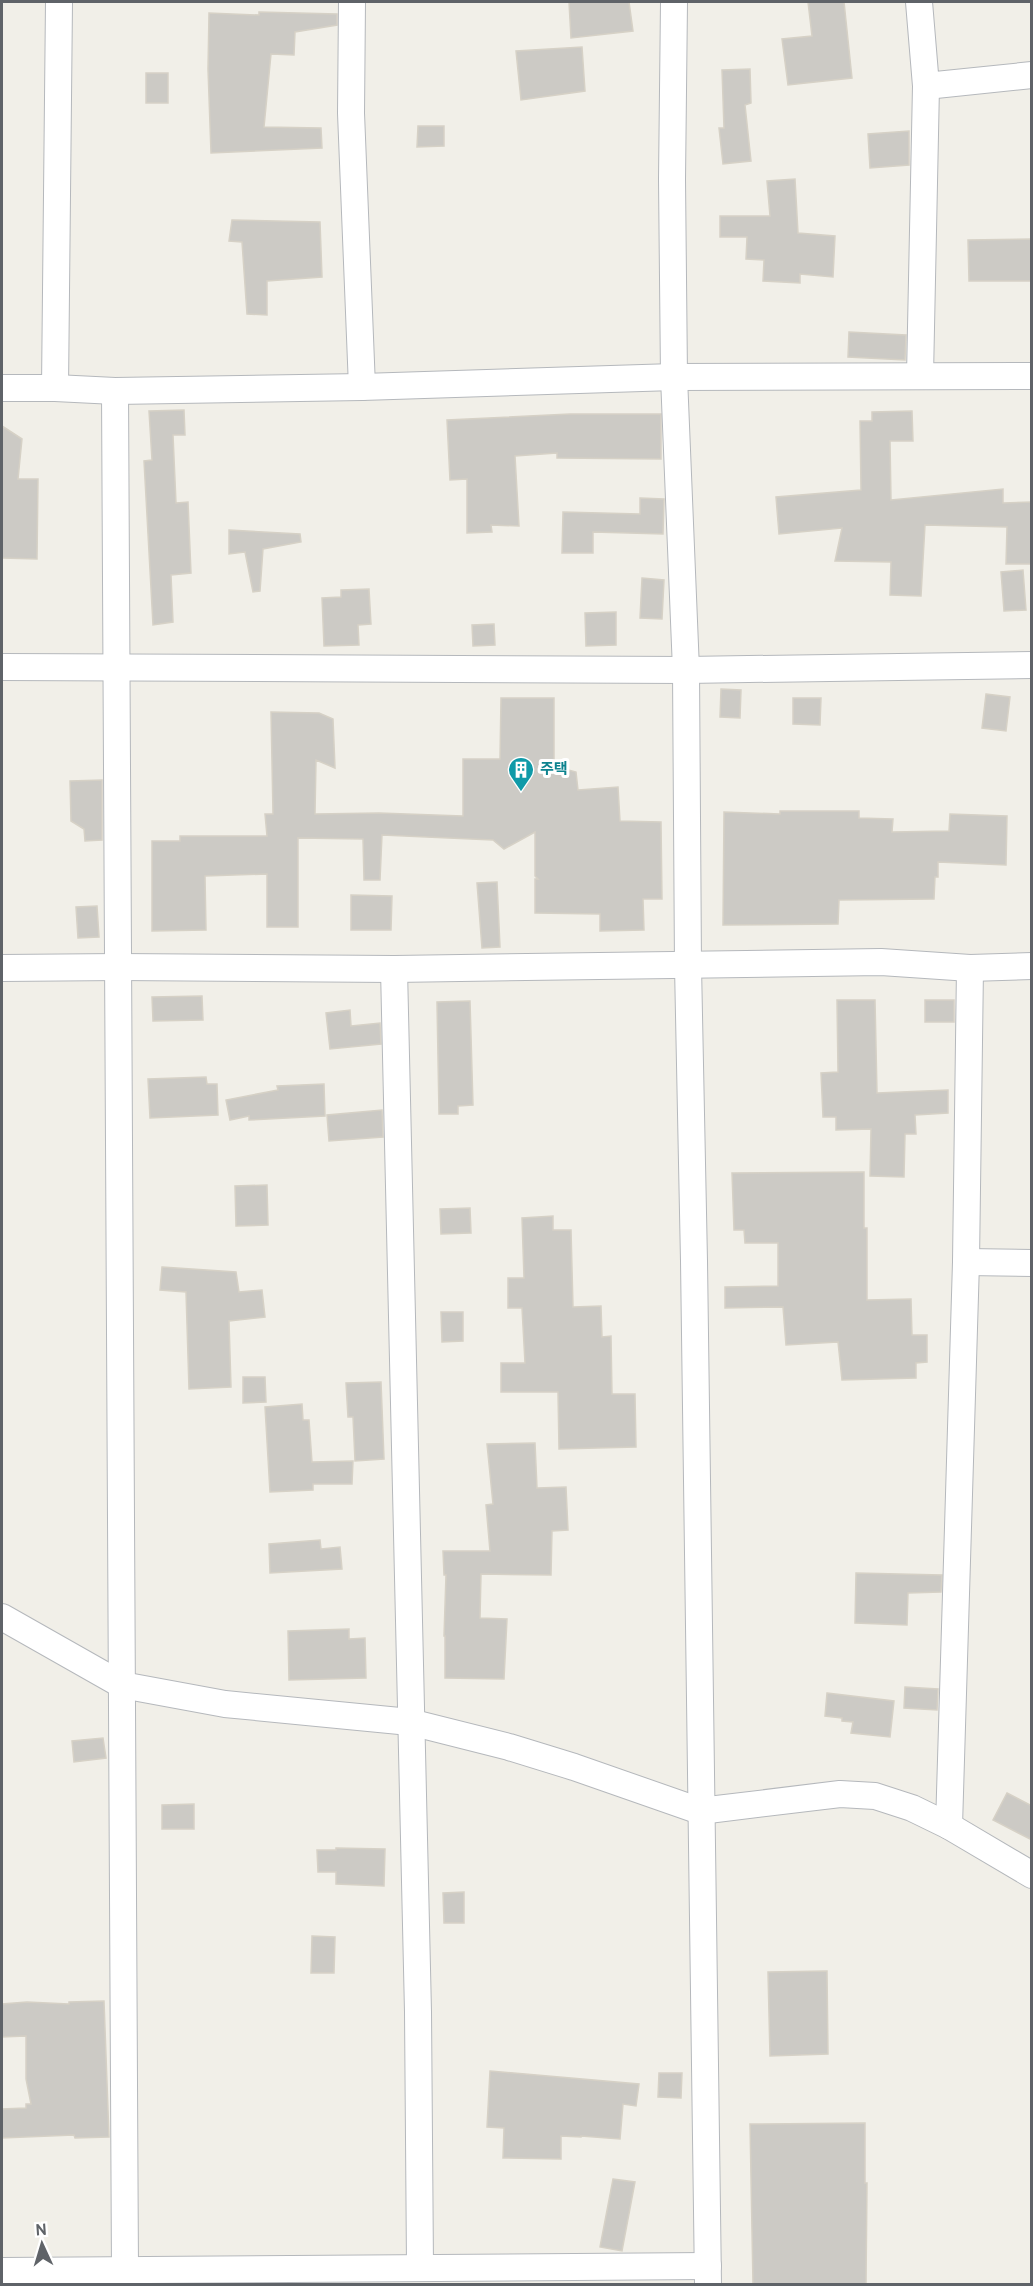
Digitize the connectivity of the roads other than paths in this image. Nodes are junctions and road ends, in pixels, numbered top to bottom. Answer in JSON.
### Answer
{"nodes":[{"id":1,"x":59,"y":2,"type":"edge"},
{"id":2,"x":352,"y":2,"type":"edge"},
{"id":3,"x":674,"y":2,"type":"edge"},
{"id":4,"x":919,"y":2,"type":"edge"},
{"id":5,"x":1032,"y":75,"type":"edge"},
{"id":6,"x":926,"y":86,"type":"junction"},
{"id":7,"x":920,"y":376,"type":"junction"},
{"id":8,"x":1032,"y":376,"type":"edge"},
{"id":9,"x":674,"y":377,"type":"junction"},
{"id":10,"x":362,"y":387,"type":"junction"},
{"id":11,"x":2,"y":388,"type":"edge"},
{"id":12,"x":55,"y":388,"type":"junction"},
{"id":13,"x":115,"y":391,"type":"junction"},
{"id":14,"x":1032,"y":665,"type":"edge"},
{"id":15,"x":118,"y":666,"type":"junction"},
{"id":16,"x":2,"y":667,"type":"edge"},
{"id":17,"x":686,"y":670,"type":"junction"},
{"id":18,"x":688,"y":966,"type":"junction"},
{"id":19,"x":1032,"y":966,"type":"edge"},
{"id":20,"x":119,"y":967,"type":"junction"},
{"id":21,"x":970,"y":968,"type":"junction"},
{"id":22,"x":2,"y":969,"type":"edge"},
{"id":23,"x":394,"y":969,"type":"junction"},
{"id":24,"x":966,"y":1262,"type":"junction"},
{"id":25,"x":1032,"y":1263,"type":"edge"},
{"id":26,"x":2,"y":1617,"type":"edge"},
{"id":27,"x":122,"y":1685,"type":"junction"},
{"id":28,"x":410,"y":1722,"type":"junction"},
{"id":29,"x":700,"y":1810,"type":"junction"},
{"id":30,"x":949,"y":1826,"type":"junction"},
{"id":31,"x":1032,"y":1875,"type":"edge"},
{"id":32,"x":420,"y":2266,"type":"junction"},
{"id":33,"x":2,"y":2271,"type":"edge"},
{"id":34,"x":124,"y":2271,"type":"junction"},
{"id":35,"x":708,"y":2275,"type":"edge"}],
"edges":[{"from":1,"to":12,"type":"street"},
{"from":2,"to":10,"type":"street"},
{"from":3,"to":9,"type":"street"},
{"from":4,"to":6,"type":"street"},
{"from":5,"to":6,"type":"street"},
{"from":6,"to":7,"type":"street"},
{"from":7,"to":8,"type":"street"},
{"from":7,"to":9,"type":"street"},
{"from":9,"to":10,"type":"street"},
{"from":9,"to":17,"type":"street"},
{"from":10,"to":13,"type":"street"},
{"from":11,"to":12,"type":"street"},
{"from":12,"to":13,"type":"street"},
{"from":13,"to":15,"type":"street"},
{"from":14,"to":17,"type":"street"},
{"from":15,"to":16,"type":"street"},
{"from":15,"to":17,"type":"street"},
{"from":15,"to":20,"type":"street"},
{"from":17,"to":18,"type":"street"},
{"from":18,"to":21,"type":"street"},
{"from":18,"to":23,"type":"street"},
{"from":18,"to":29,"type":"street"},
{"from":19,"to":21,"type":"street"},
{"from":20,"to":22,"type":"street"},
{"from":20,"to":23,"type":"street"},
{"from":20,"to":27,"type":"street"},
{"from":21,"to":24,"type":"street"},
{"from":23,"to":28,"type":"street"},
{"from":24,"to":25,"type":"street"},
{"from":24,"to":30,"type":"street"},
{"from":26,"to":27,"type":"street"},
{"from":27,"to":28,"type":"street"},
{"from":27,"to":34,"type":"street"},
{"from":28,"to":29,"type":"street"},
{"from":28,"to":32,"type":"street"},
{"from":29,"to":30,"type":"street"},
{"from":29,"to":35,"type":"street"},
{"from":30,"to":31,"type":"street"},
{"from":32,"to":34,"type":"street"},
{"from":32,"to":35,"type":"street"},
{"from":33,"to":34,"type":"street"}]}
